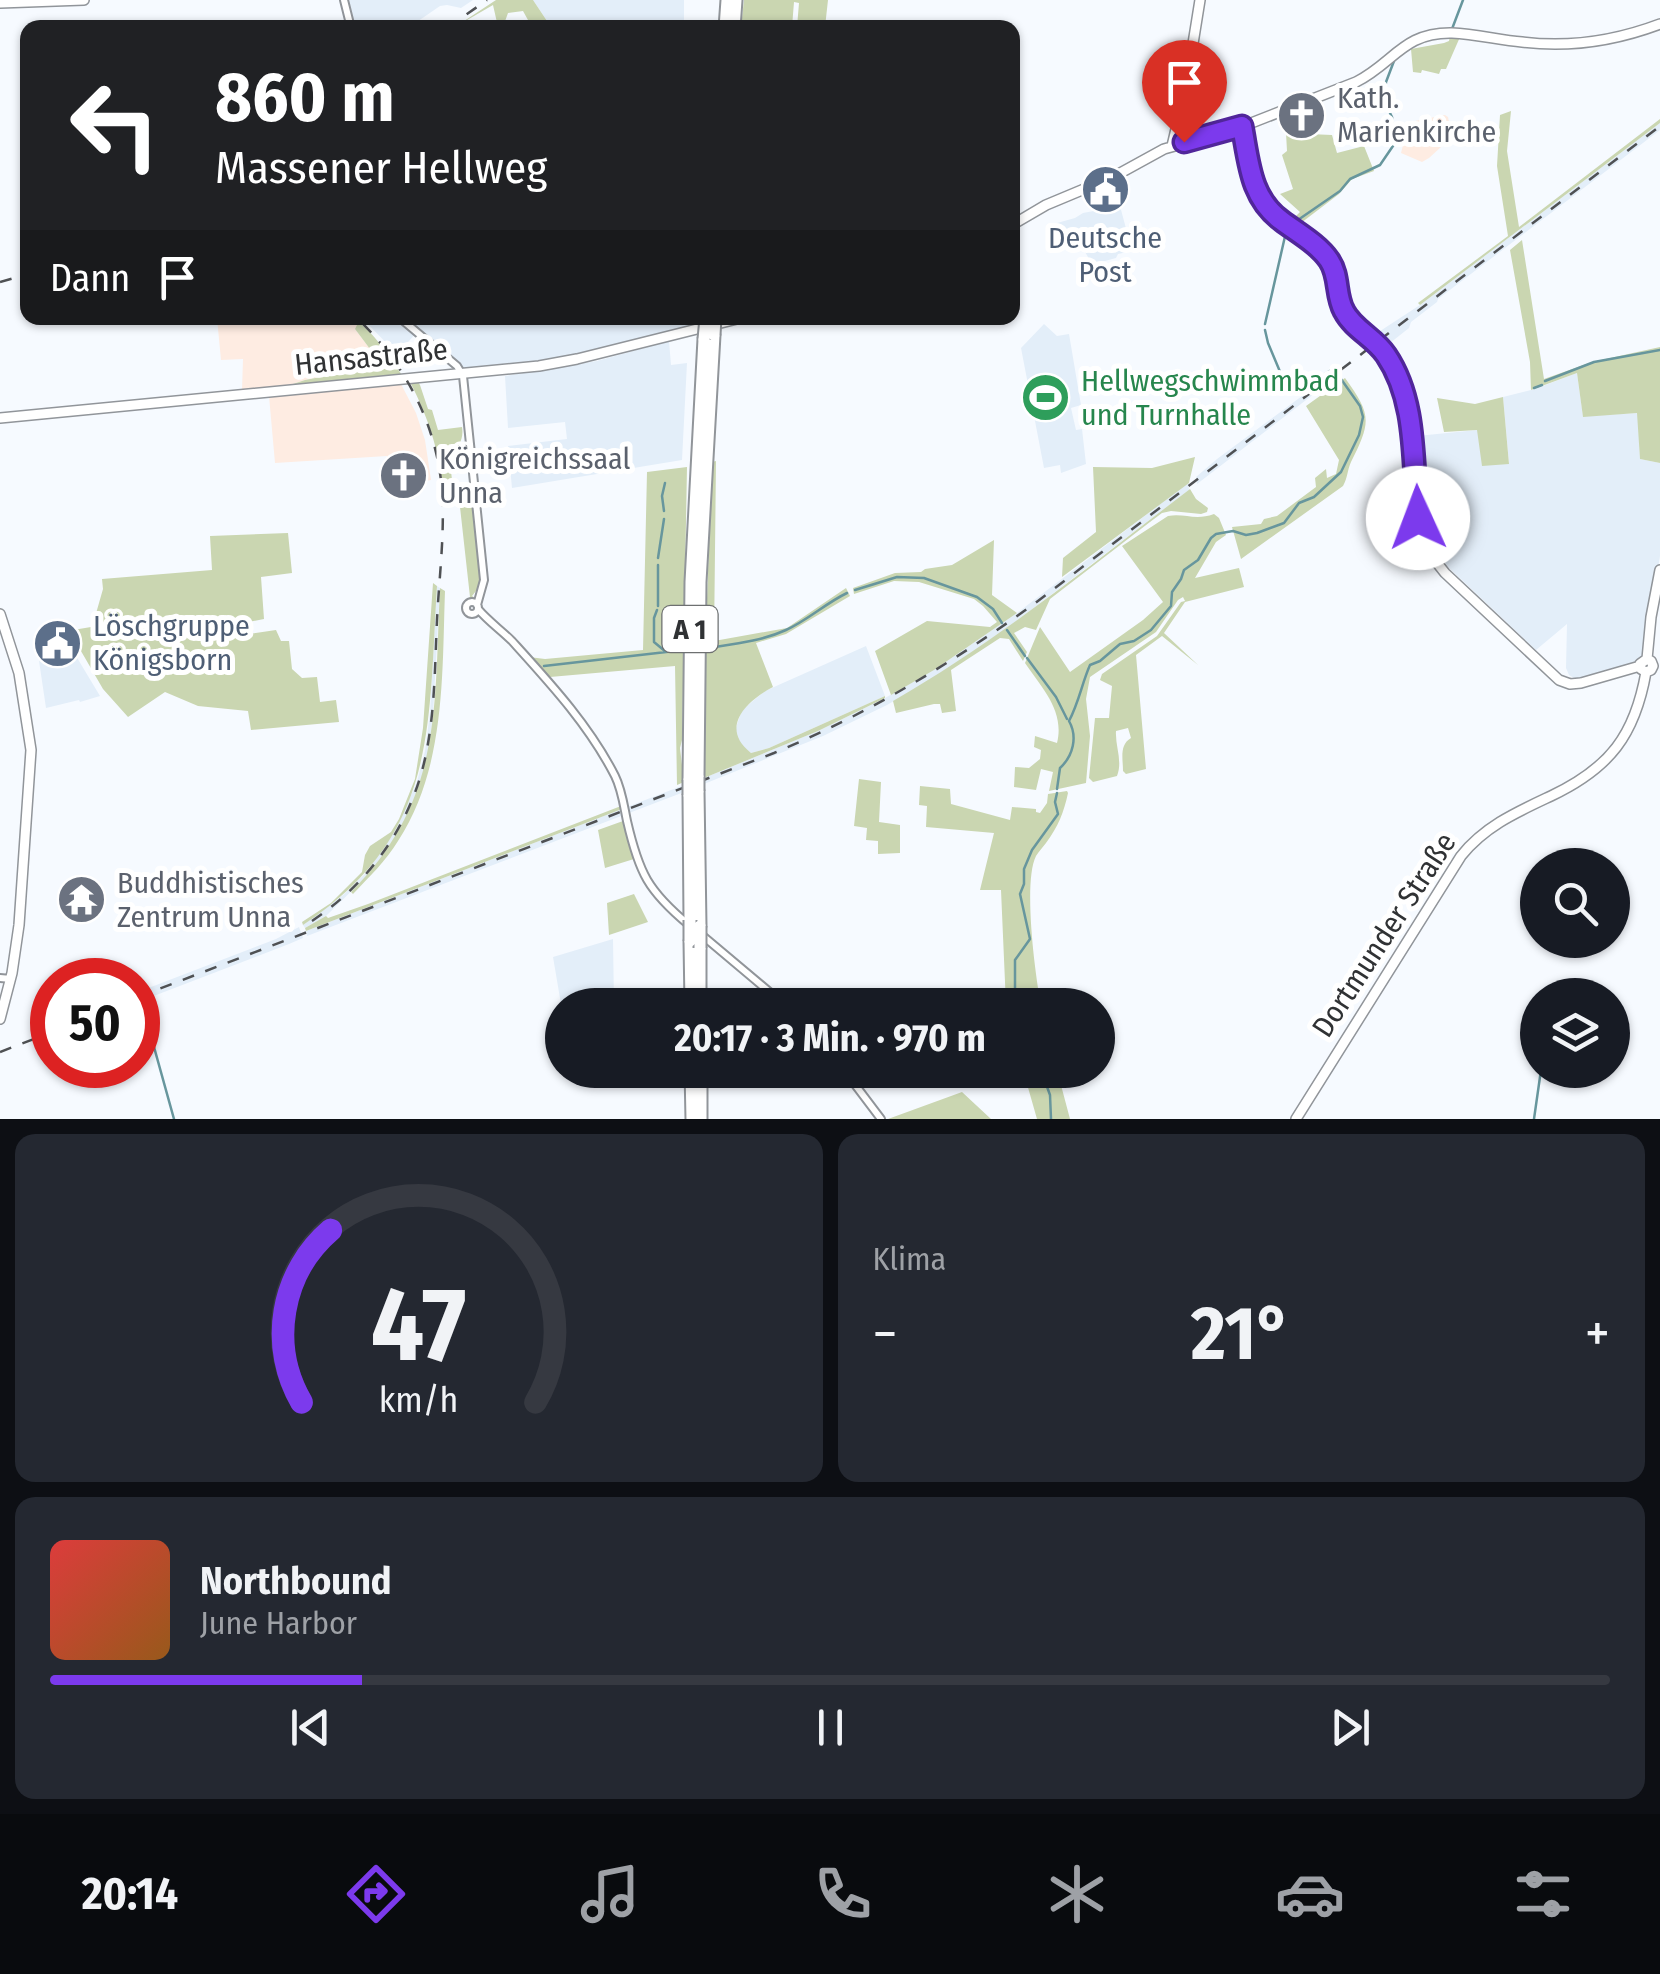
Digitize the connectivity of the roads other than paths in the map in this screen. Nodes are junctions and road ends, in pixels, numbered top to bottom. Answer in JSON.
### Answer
{"nodes":[{"id":1,"x":84,"y":0,"type":"edge"},
{"id":2,"x":1200,"y":0,"type":"edge"},
{"id":3,"x":0,"y":3,"type":"edge"},
{"id":4,"x":1660,"y":24,"type":"edge"},
{"id":5,"x":1239,"y":127,"type":"junction"},
{"id":6,"x":1172,"y":146,"type":"junction"},
{"id":7,"x":1020,"y":221,"type":"edge"},
{"id":8,"x":408,"y":325,"type":"edge"},
{"id":9,"x":707,"y":325,"type":"edge"},
{"id":10,"x":713,"y":325,"type":"edge"},
{"id":11,"x":713,"y":325,"type":"edge"},
{"id":12,"x":709,"y":337,"type":"junction"},
{"id":13,"x":456,"y":374,"type":"junction"},
{"id":14,"x":0,"y":418,"type":"edge"},
{"id":15,"x":1660,"y":570,"type":"edge"},
{"id":16,"x":0,"y":614,"type":"edge"},
{"id":17,"x":1649,"y":667,"type":"edge"},
{"id":18,"x":695,"y":944,"type":"junction"},
{"id":19,"x":5,"y":979,"type":"edge"},
{"id":20,"x":692,"y":988,"type":"edge"},
{"id":21,"x":699,"y":988,"type":"edge"},
{"id":22,"x":765,"y":988,"type":"edge"},
{"id":23,"x":0,"y":1019,"type":"edge"},
{"id":24,"x":691,"y":1088,"type":"edge"},
{"id":25,"x":701,"y":1088,"type":"edge"},
{"id":26,"x":857,"y":1088,"type":"edge"},
{"id":27,"x":692,"y":1119,"type":"edge"},
{"id":28,"x":701,"y":1119,"type":"edge"},
{"id":29,"x":880,"y":1119,"type":"edge"},
{"id":30,"x":1296,"y":1119,"type":"edge"}],
"edges":[{"from":1,"to":3,"type":"main road"},
{"from":2,"to":6,"type":"main road"},
{"from":4,"to":5,"type":"main road"},
{"from":5,"to":6,"type":"main road"},
{"from":5,"to":17,"type":"main road"},
{"from":6,"to":7,"type":"main road"},
{"from":8,"to":13,"type":"street"},
{"from":9,"to":12,"type":"highway","number":"A 1","bridge":true},
{"from":10,"to":12,"type":"highway","number":"A 1","bridge":true},
{"from":11,"to":13,"type":"main road","name":"Hansastraße"},
{"from":12,"to":18,"type":"highway","number":"A 1","bridge":true},
{"from":13,"to":14,"type":"main road","name":"Hansastraße"},
{"from":13,"to":22,"type":"street"},
{"from":15,"to":17,"type":"main road","name":"Dortmunder Straße"},
{"from":16,"to":19,"type":"main road"},
{"from":17,"to":30,"type":"main road","name":"Dortmunder Straße"},
{"from":18,"to":20,"type":"highway","number":"A 1"},
{"from":18,"to":21,"type":"highway","number":"A 1"},
{"from":19,"to":23,"type":"main road"},
{"from":24,"to":27,"type":"highway"},
{"from":25,"to":28,"type":"highway"},
{"from":26,"to":29,"type":"street"}]}
